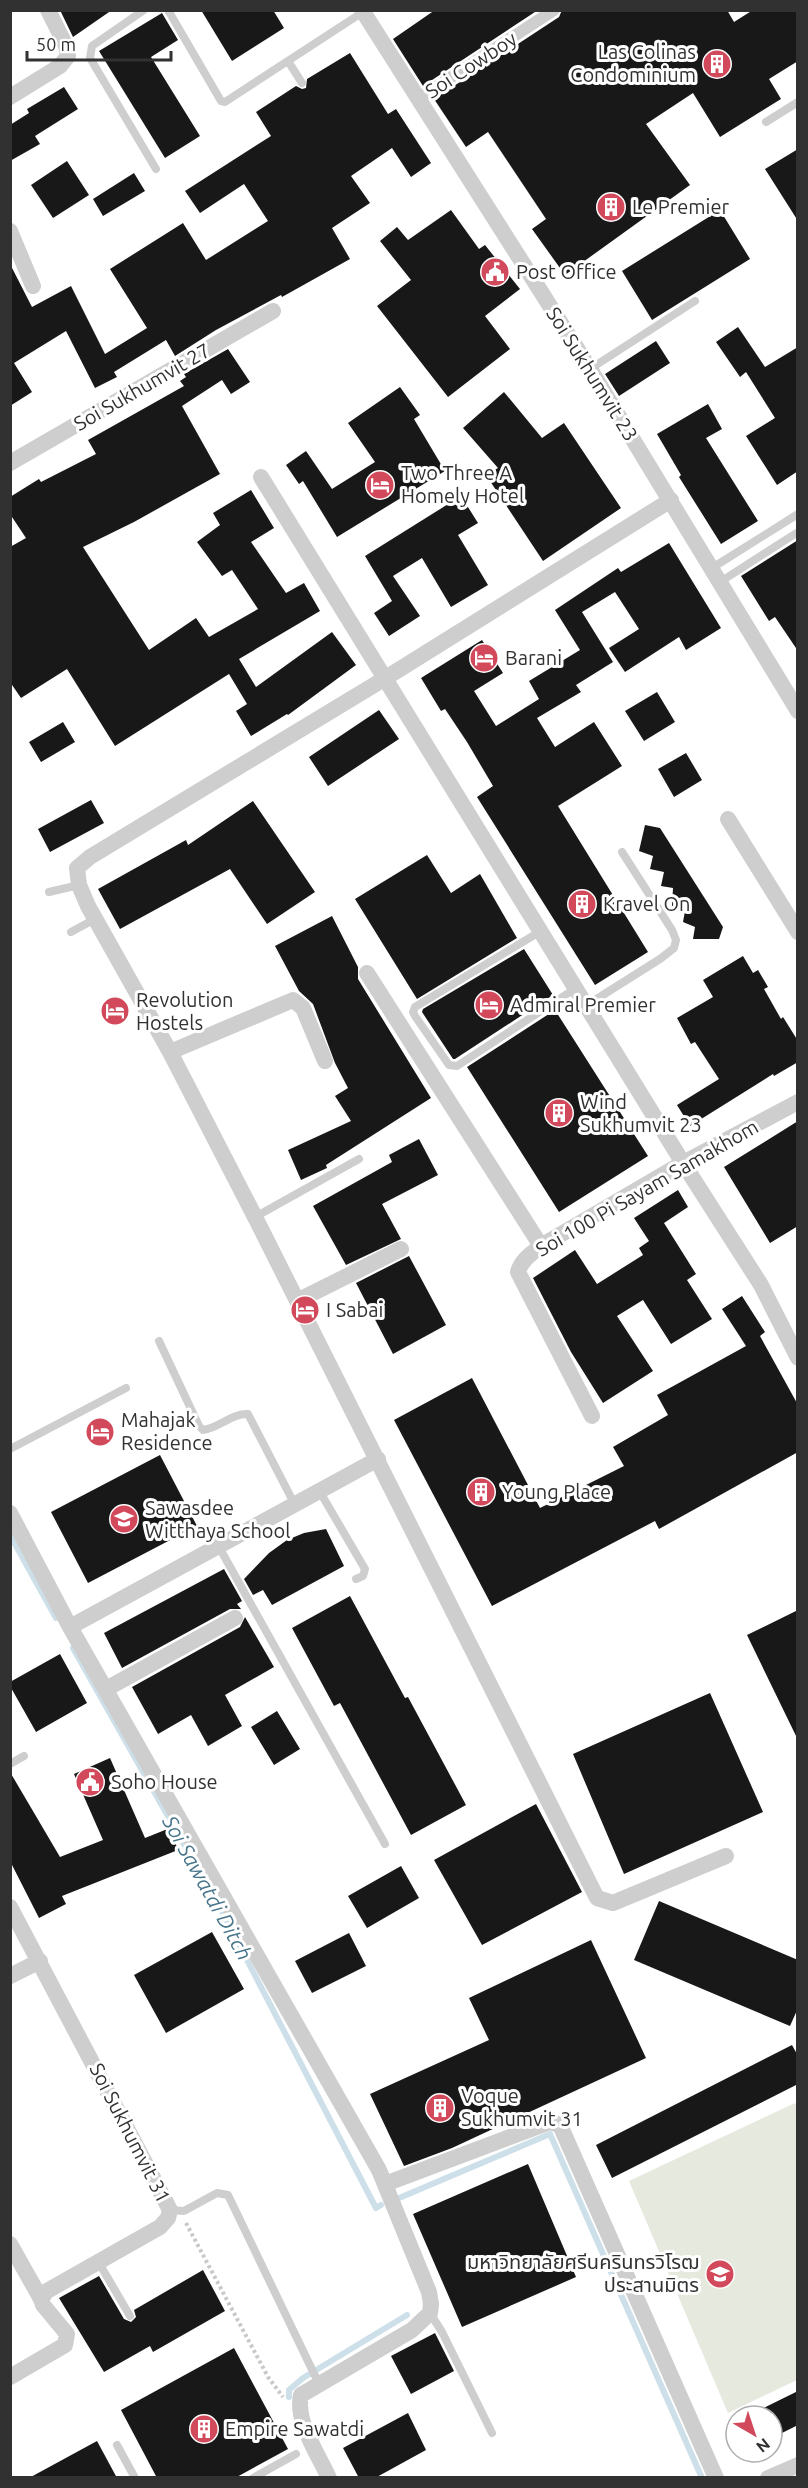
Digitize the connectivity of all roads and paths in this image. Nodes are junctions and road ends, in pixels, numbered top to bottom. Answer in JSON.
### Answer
{"nodes":[{"id":1,"x":48,"y":10,"type":"edge"},
{"id":2,"x":144,"y":10,"type":"edge"},
{"id":3,"x":168,"y":10,"type":"edge"},
{"id":4,"x":554,"y":10,"type":"edge"},
{"id":5,"x":363,"y":11,"type":"edge"},
{"id":6,"x":288,"y":61,"type":"junction"},
{"id":7,"x":302,"y":83,"type":"dead end"},
{"id":8,"x":10,"y":98,"type":"edge"},
{"id":9,"x":418,"y":99,"type":"junction"},
{"id":10,"x":798,"y":102,"type":"edge"},
{"id":11,"x":766,"y":122,"type":"dead end"},
{"id":12,"x":156,"y":169,"type":"dead end"},
{"id":13,"x":10,"y":231,"type":"edge"},
{"id":14,"x":33,"y":286,"type":"dead end"},
{"id":15,"x":695,"y":301,"type":"dead end"},
{"id":16,"x":273,"y":311,"type":"dead end"},
{"id":17,"x":590,"y":369,"type":"junction"},
{"id":18,"x":10,"y":463,"type":"edge"},
{"id":19,"x":261,"y":477,"type":"dead end"},
{"id":20,"x":671,"y":500,"type":"junction"},
{"id":21,"x":798,"y":514,"type":"edge"},
{"id":22,"x":798,"y":532,"type":"edge"},
{"id":23,"x":716,"y":575,"type":"junction"},
{"id":24,"x":384,"y":679,"type":"junction"},
{"id":25,"x":798,"y":711,"type":"edge"},
{"id":26,"x":728,"y":819,"type":"dead end"},
{"id":27,"x":622,"y":852,"type":"dead end"},
{"id":28,"x":79,"y":885,"type":"junction"},
{"id":29,"x":49,"y":892,"type":"dead end"},
{"id":30,"x":95,"y":919,"type":"junction"},
{"id":31,"x":540,"y":931,"type":"junction"},
{"id":32,"x":71,"y":932,"type":"dead end"},
{"id":33,"x":798,"y":932,"type":"edge"},
{"id":34,"x":367,"y":973,"type":"dead end"},
{"id":35,"x":576,"y":988,"type":"junction"},
{"id":36,"x":587,"y":1005,"type":"junction"},
{"id":37,"x":170,"y":1052,"type":"junction"},
{"id":38,"x":325,"y":1061,"type":"dead end"},
{"id":39,"x":798,"y":1102,"type":"edge"},
{"id":40,"x":359,"y":1159,"type":"dead end"},
{"id":41,"x":683,"y":1163,"type":"junction"},
{"id":42,"x":255,"y":1217,"type":"junction"},
{"id":43,"x":541,"y":1246,"type":"junction"},
{"id":44,"x":401,"y":1249,"type":"dead end"},
{"id":45,"x":297,"y":1301,"type":"junction"},
{"id":46,"x":159,"y":1341,"type":"dead end"},
{"id":47,"x":798,"y":1358,"type":"edge"},
{"id":48,"x":126,"y":1388,"type":"dead end"},
{"id":49,"x":592,"y":1416,"type":"dead end"},
{"id":50,"x":10,"y":1449,"type":"edge"},
{"id":51,"x":378,"y":1459,"type":"junction"},
{"id":52,"x":320,"y":1492,"type":"junction"},
{"id":53,"x":295,"y":1505,"type":"junction"},
{"id":54,"x":10,"y":1513,"type":"edge"},
{"id":55,"x":219,"y":1547,"type":"junction"},
{"id":56,"x":356,"y":1579,"type":"dead end"},
{"id":57,"x":235,"y":1618,"type":"dead end"},
{"id":58,"x":70,"y":1627,"type":"junction"},
{"id":59,"x":106,"y":1689,"type":"junction"},
{"id":60,"x":24,"y":1756,"type":"dead end"},
{"id":61,"x":10,"y":1764,"type":"edge"},
{"id":62,"x":385,"y":1844,"type":"dead end"},
{"id":63,"x":726,"y":1856,"type":"dead end"},
{"id":64,"x":10,"y":1907,"type":"edge"},
{"id":65,"x":40,"y":1961,"type":"junction"},
{"id":66,"x":10,"y":1976,"type":"edge"},
{"id":67,"x":385,"y":2184,"type":"junction"},
{"id":68,"x":169,"y":2214,"type":"junction"},
{"id":69,"x":10,"y":2244,"type":"edge"},
{"id":70,"x":99,"y":2263,"type":"junction"},
{"id":71,"x":41,"y":2299,"type":"junction"},
{"id":72,"x":430,"y":2313,"type":"junction"},
{"id":73,"x":130,"y":2316,"type":"dead end"},
{"id":74,"x":10,"y":2377,"type":"edge"},
{"id":75,"x":317,"y":2380,"type":"junction"},
{"id":76,"x":298,"y":2408,"type":"junction"},
{"id":77,"x":492,"y":2433,"type":"dead end"},
{"id":78,"x":117,"y":2445,"type":"dead end"},
{"id":79,"x":296,"y":2454,"type":"dead end"},
{"id":80,"x":798,"y":2465,"type":"edge"},
{"id":81,"x":135,"y":2478,"type":"edge"},
{"id":82,"x":253,"y":2478,"type":"edge"},
{"id":83,"x":329,"y":2478,"type":"edge"},
{"id":84,"x":716,"y":2478,"type":"edge"},
{"id":85,"x":768,"y":2478,"type":"edge"}],
"edges":[{"from":1,"to":8,"type":"street"},
{"from":2,"to":12,"type":"lane"},
{"from":3,"to":6,"type":"lane"},
{"from":4,"to":9,"type":"street","name":"Soi Cowboy"},
{"from":5,"to":6,"type":"lane"},
{"from":5,"to":9,"type":"street","name":"Soi Sukhumvit 23"},
{"from":6,"to":7,"type":"lane"},
{"from":9,"to":17,"type":"street","name":"Soi Sukhumvit 23"},
{"from":10,"to":11,"type":"lane"},
{"from":13,"to":14,"type":"street"},
{"from":15,"to":17,"type":"lane"},
{"from":16,"to":18,"type":"street","name":"Soi Sukhumvit 27"},
{"from":17,"to":20,"type":"street","name":"Soi Sukhumvit 23"},
{"from":19,"to":24,"type":"street"},
{"from":20,"to":23,"type":"street","name":"Soi Sukhumvit 23"},
{"from":20,"to":24,"type":"street"},
{"from":21,"to":23,"type":"lane"},
{"from":22,"to":23,"type":"lane"},
{"from":23,"to":25,"type":"street","name":"Soi Sukhumvit 23"},
{"from":24,"to":28,"type":"street"},
{"from":24,"to":31,"type":"street"},
{"from":26,"to":33,"type":"street"},
{"from":27,"to":36,"type":"lane"},
{"from":28,"to":29,"type":"lane"},
{"from":28,"to":30,"type":"street"},
{"from":30,"to":32,"type":"lane"},
{"from":30,"to":37,"type":"street"},
{"from":31,"to":35,"type":"street"},
{"from":31,"to":35,"type":"lane"},
{"from":34,"to":43,"type":"street"},
{"from":35,"to":36,"type":"street"},
{"from":36,"to":41,"type":"street"},
{"from":37,"to":38,"type":"street"},
{"from":37,"to":42,"type":"street"},
{"from":39,"to":41,"type":"street","name":"Soi 100 Pi Sayam Samakhom"},
{"from":40,"to":42,"type":"lane"},
{"from":41,"to":43,"type":"street","name":"Soi 100 Pi Sayam Samakhom"},
{"from":41,"to":47,"type":"street"},
{"from":42,"to":45,"type":"street"},
{"from":43,"to":49,"type":"street","name":"Soi 100 Pi Sayam Samakhom"},
{"from":44,"to":45,"type":"street"},
{"from":45,"to":51,"type":"street"},
{"from":46,"to":53,"type":"lane"},
{"from":48,"to":50,"type":"lane"},
{"from":51,"to":52,"type":"street"},
{"from":51,"to":63,"type":"street"},
{"from":52,"to":53,"type":"street"},
{"from":52,"to":56,"type":"lane"},
{"from":53,"to":55,"type":"street"},
{"from":54,"to":58,"type":"street"},
{"from":55,"to":58,"type":"street"},
{"from":55,"to":62,"type":"lane"},
{"from":57,"to":59,"type":"street"},
{"from":58,"to":59,"type":"street"},
{"from":59,"to":67,"type":"street"},
{"from":60,"to":61,"type":"lane"},
{"from":64,"to":65,"type":"street","name":"Soi Sukhumvit 31"},
{"from":65,"to":66,"type":"street"},
{"from":65,"to":68,"type":"street","name":"Soi Sukhumvit 31"},
{"from":67,"to":72,"type":"street"},
{"from":67,"to":84,"type":"street"},
{"from":68,"to":70,"type":"street","name":"Soi Sukhumvit 31"},
{"from":68,"to":75,"type":"lane"},
{"from":68,"to":76,"type":"path"},
{"from":69,"to":71,"type":"street"},
{"from":70,"to":71,"type":"street","name":"Soi Sukhumvit 31"},
{"from":70,"to":73,"type":"lane"},
{"from":71,"to":74,"type":"street"},
{"from":72,"to":75,"type":"street"},
{"from":72,"to":77,"type":"lane"},
{"from":75,"to":76,"type":"street"},
{"from":76,"to":83,"type":"street"},
{"from":78,"to":81,"type":"lane"},
{"from":79,"to":82,"type":"lane"},
{"from":80,"to":85,"type":"street"}]}
